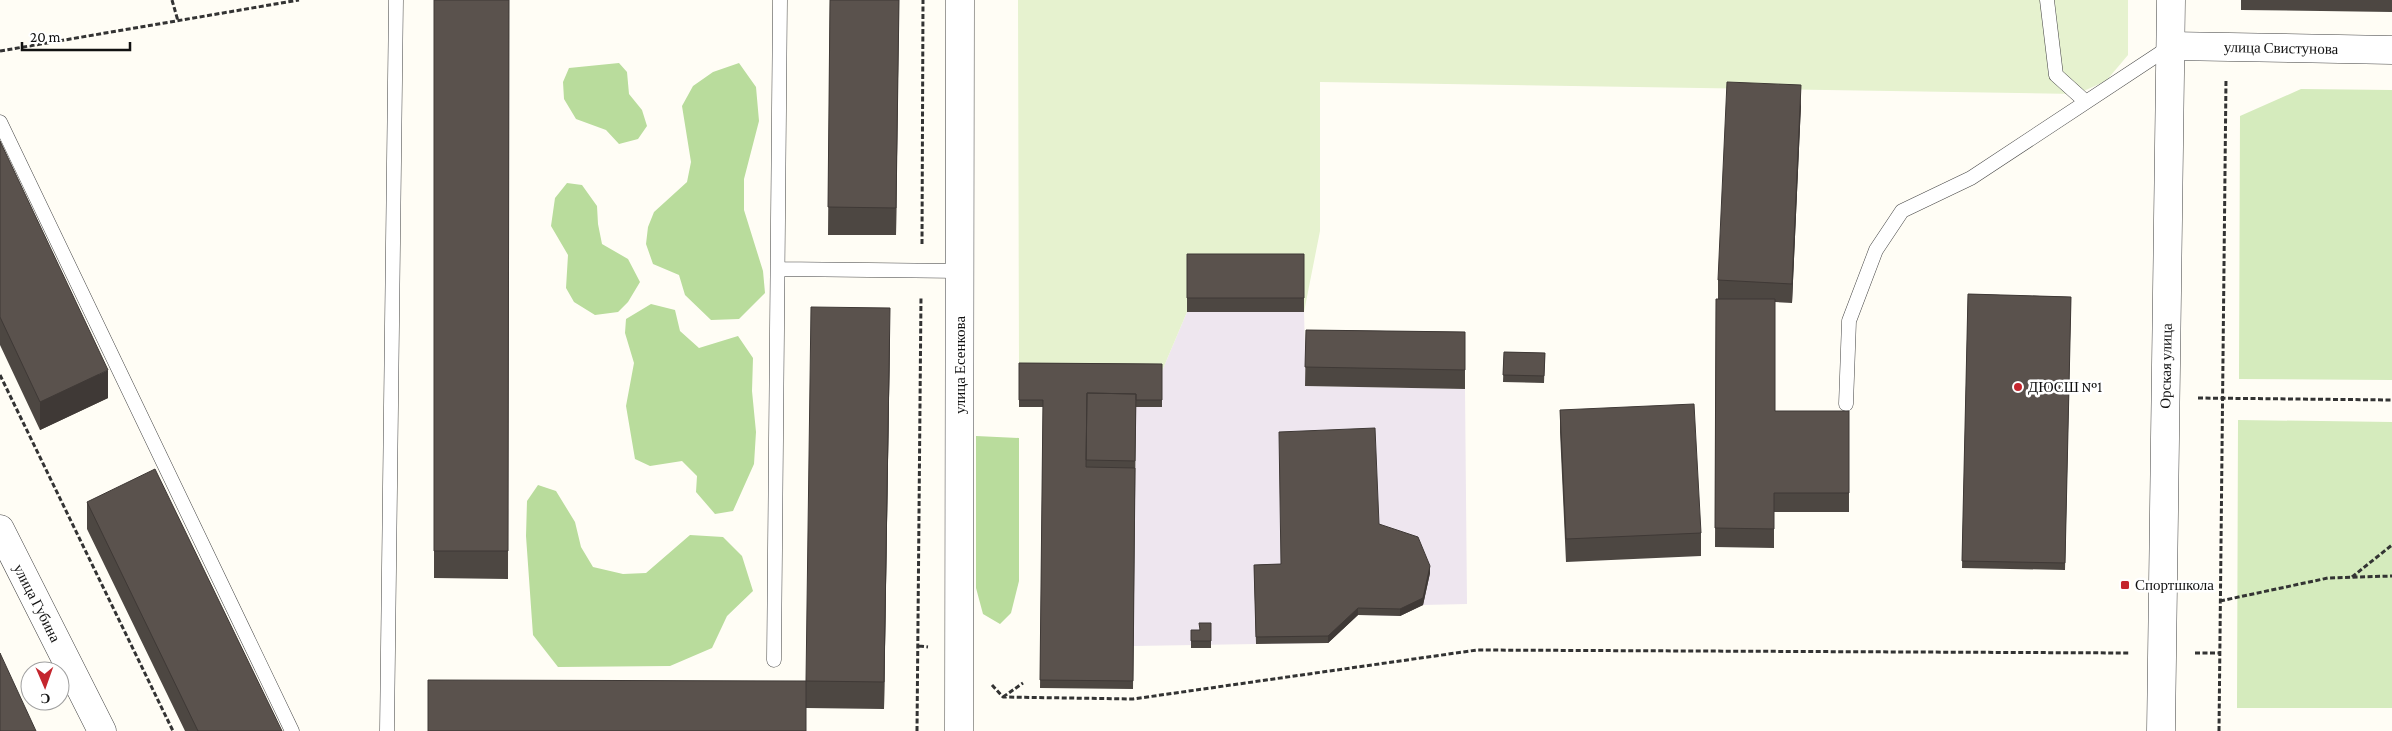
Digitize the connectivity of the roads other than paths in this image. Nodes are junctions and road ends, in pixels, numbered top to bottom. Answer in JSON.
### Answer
{"nodes":[{"id":1,"x":396,"y":0,"type":"edge"},
{"id":2,"x":780,"y":0,"type":"edge"},
{"id":3,"x":960,"y":0,"type":"edge"},
{"id":4,"x":2047,"y":0,"type":"edge"},
{"id":5,"x":2171,"y":0,"type":"edge"},
{"id":6,"x":2171,"y":46,"type":"junction"},
{"id":7,"x":2392,"y":50,"type":"edge"},
{"id":8,"x":2086,"y":102,"type":"junction"},
{"id":9,"x":0,"y":122,"type":"edge"},
{"id":10,"x":778,"y":269,"type":"junction"},
{"id":11,"x":960,"y":271,"type":"junction"},
{"id":12,"x":1846,"y":404,"type":"dead end"},
{"id":13,"x":0,"y":529,"type":"edge"},
{"id":14,"x":774,"y":660,"type":"dead end"},
{"id":15,"x":102,"y":731,"type":"edge"},
{"id":16,"x":292,"y":731,"type":"edge"},
{"id":17,"x":388,"y":731,"type":"edge"},
{"id":18,"x":959,"y":731,"type":"edge"},
{"id":19,"x":2161,"y":731,"type":"edge"}],
"edges":[{"from":1,"to":17,"type":"lane"},
{"from":2,"to":10,"type":"lane"},
{"from":3,"to":11,"type":"street","name":"улица Есенкова"},
{"from":4,"to":8,"type":"lane"},
{"from":5,"to":6,"type":"street","name":"Орская улица"},
{"from":6,"to":7,"type":"street","name":"улица Свистунова"},
{"from":6,"to":8,"type":"lane"},
{"from":6,"to":19,"type":"street","name":"Орская улица"},
{"from":8,"to":12,"type":"lane"},
{"from":9,"to":16,"type":"lane"},
{"from":10,"to":11,"type":"lane"},
{"from":10,"to":14,"type":"lane"},
{"from":11,"to":18,"type":"street","name":"улица Есенкова"},
{"from":13,"to":15,"type":"street","name":"улица Губина"}]}
